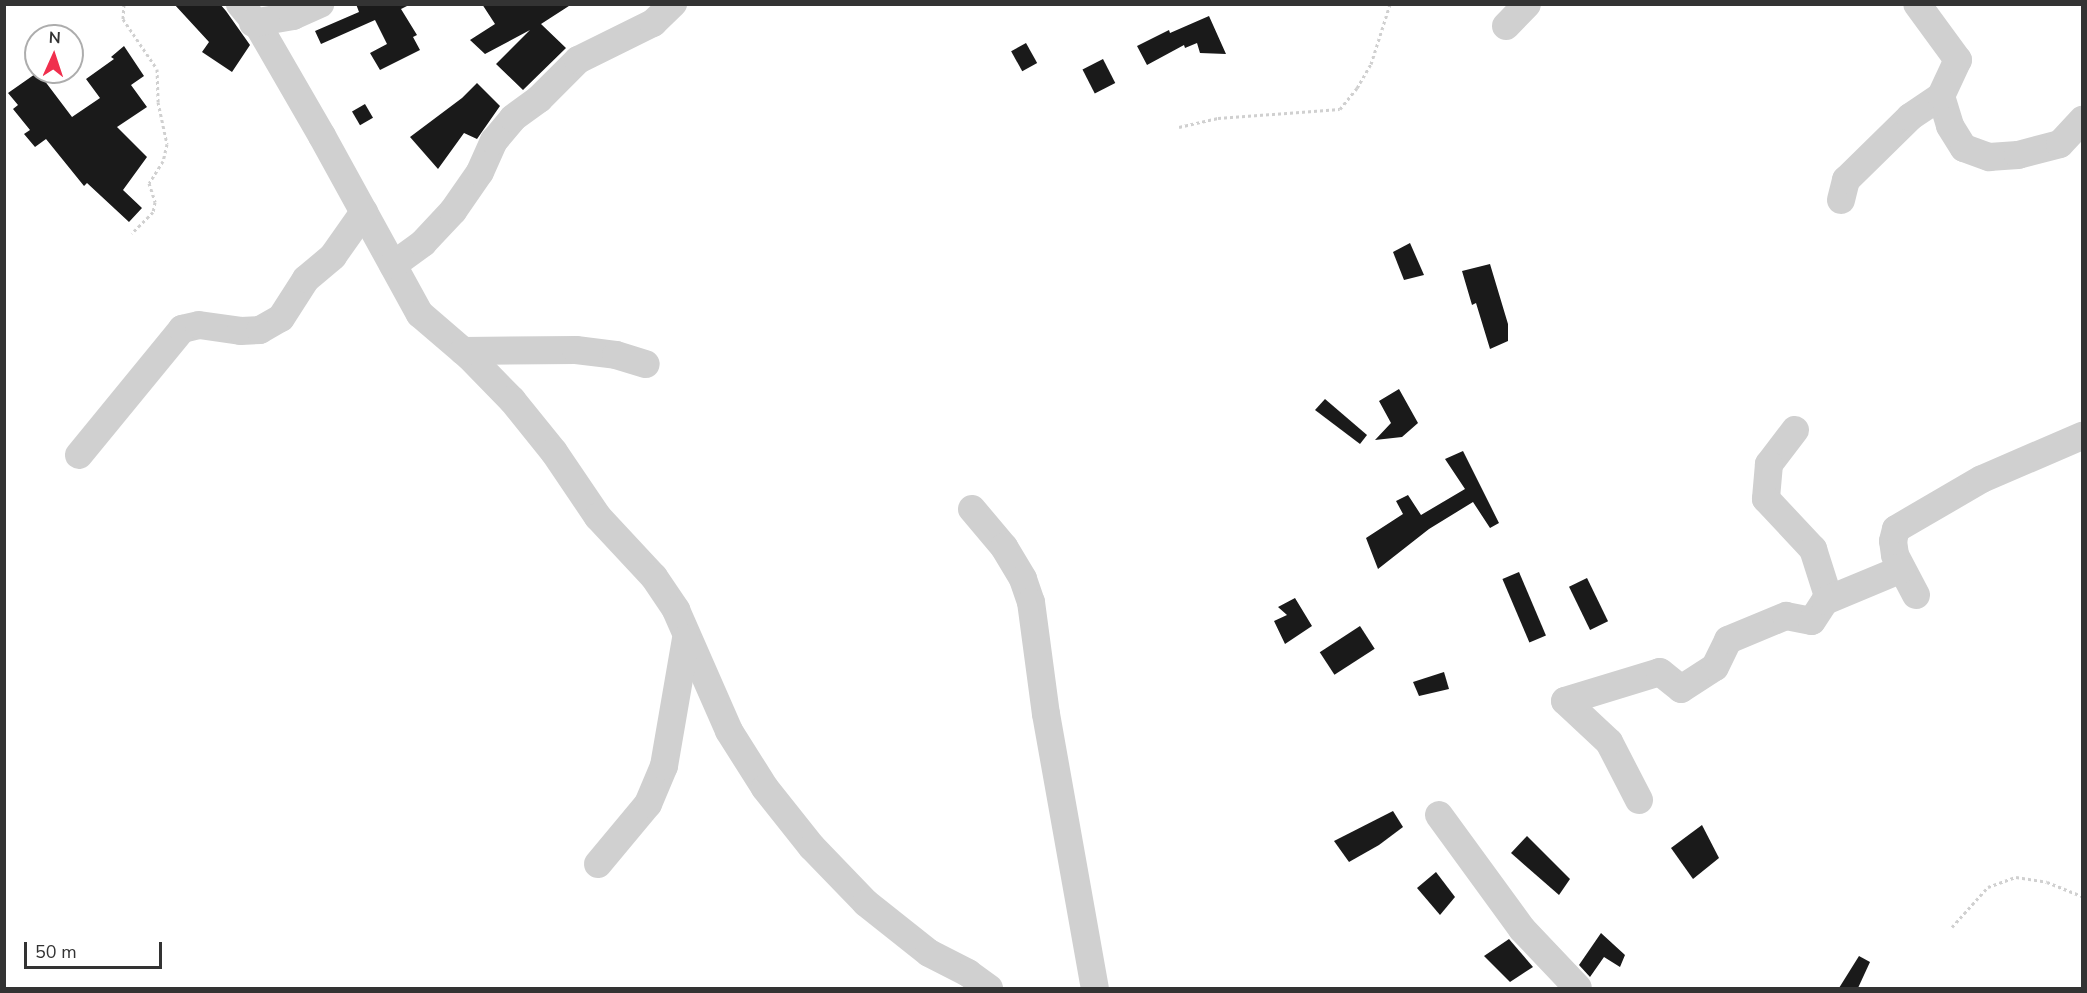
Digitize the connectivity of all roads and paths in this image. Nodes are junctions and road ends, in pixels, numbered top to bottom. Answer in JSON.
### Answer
{"nodes":[{"id":1,"x":124,"y":4,"type":"edge"},
{"id":2,"x":320,"y":4,"type":"edge"},
{"id":3,"x":673,"y":4,"type":"edge"},
{"id":4,"x":1390,"y":4,"type":"edge"},
{"id":5,"x":1527,"y":4,"type":"edge"},
{"id":6,"x":1917,"y":4,"type":"edge"},
{"id":7,"x":247,"y":14,"type":"edge"},
{"id":8,"x":1506,"y":26,"type":"dead end"},
{"id":9,"x":1941,"y":96,"type":"junction"},
{"id":10,"x":2082,"y":120,"type":"edge"},
{"id":11,"x":1179,"y":127,"type":"dead end"},
{"id":12,"x":1841,"y":200,"type":"dead end"},
{"id":13,"x":364,"y":212,"type":"junction"},
{"id":14,"x":132,"y":233,"type":"dead end"},
{"id":15,"x":393,"y":265,"type":"junction"},
{"id":16,"x":463,"y":351,"type":"junction"},
{"id":17,"x":646,"y":364,"type":"dead end"},
{"id":18,"x":1795,"y":430,"type":"dead end"},
{"id":19,"x":2082,"y":436,"type":"edge"},
{"id":20,"x":79,"y":455,"type":"dead end"},
{"id":21,"x":972,"y":509,"type":"dead end"},
{"id":22,"x":1902,"y":569,"type":"junction"},
{"id":23,"x":1916,"y":595,"type":"dead end"},
{"id":24,"x":1829,"y":599,"type":"junction"},
{"id":25,"x":686,"y":639,"type":"junction"},
{"id":26,"x":1639,"y":800,"type":"dead end"},
{"id":27,"x":1439,"y":815,"type":"dead end"},
{"id":28,"x":598,"y":864,"type":"dead end"},
{"id":29,"x":2082,"y":896,"type":"edge"},
{"id":30,"x":1952,"y":927,"type":"dead end"},
{"id":31,"x":989,"y":988,"type":"edge"},
{"id":32,"x":1095,"y":988,"type":"edge"},
{"id":33,"x":1578,"y":988,"type":"edge"}],
"edges":[{"from":1,"to":14,"type":"path"},
{"from":2,"to":7,"type":"street"},
{"from":3,"to":15,"type":"street"},
{"from":4,"to":11,"type":"path"},
{"from":5,"to":8,"type":"street"},
{"from":6,"to":9,"type":"street"},
{"from":7,"to":13,"type":"street"},
{"from":9,"to":10,"type":"street"},
{"from":9,"to":12,"type":"street"},
{"from":13,"to":15,"type":"street"},
{"from":13,"to":20,"type":"street"},
{"from":15,"to":16,"type":"street"},
{"from":16,"to":17,"type":"street"},
{"from":16,"to":25,"type":"street"},
{"from":18,"to":24,"type":"street"},
{"from":19,"to":22,"type":"street"},
{"from":21,"to":32,"type":"street"},
{"from":22,"to":23,"type":"street"},
{"from":22,"to":24,"type":"street"},
{"from":24,"to":26,"type":"street"},
{"from":25,"to":28,"type":"street"},
{"from":25,"to":31,"type":"street"},
{"from":27,"to":33,"type":"street"},
{"from":29,"to":30,"type":"path"}]}
